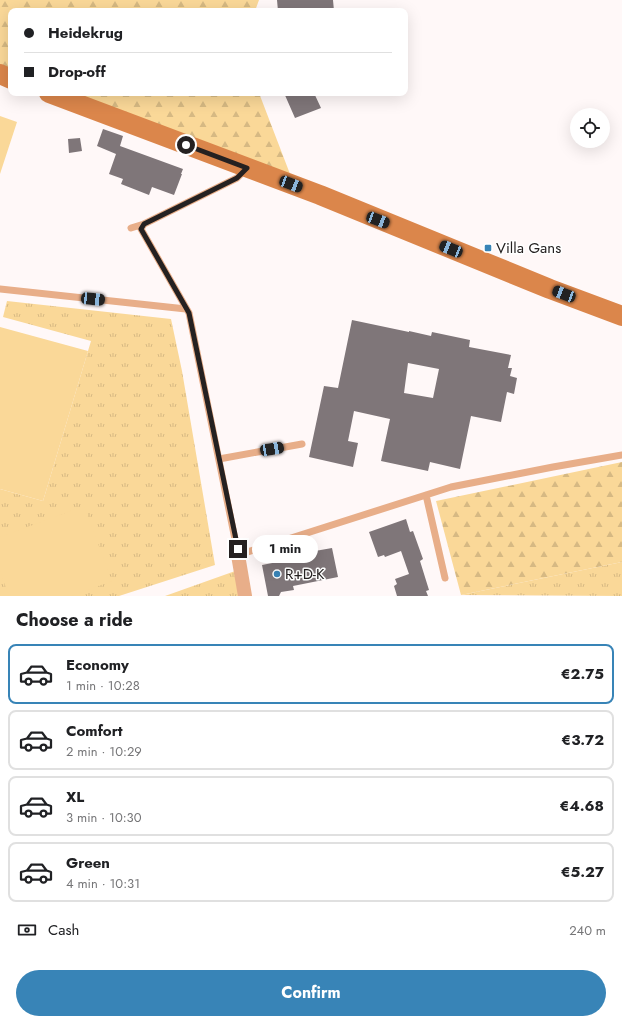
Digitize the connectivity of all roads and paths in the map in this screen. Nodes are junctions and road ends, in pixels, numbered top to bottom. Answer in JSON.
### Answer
{"nodes":[{"id":1,"x":57,"y":96,"type":"edge"},
{"id":2,"x":247,"y":168,"type":"junction"},
{"id":3,"x":144,"y":224,"type":"junction"},
{"id":4,"x":131,"y":228,"type":"dead end"},
{"id":5,"x":0,"y":289,"type":"edge"},
{"id":6,"x":186,"y":309,"type":"junction"},
{"id":7,"x":622,"y":316,"type":"edge"},
{"id":8,"x":302,"y":444,"type":"dead end"},
{"id":9,"x":622,"y":455,"type":"edge"},
{"id":10,"x":219,"y":459,"type":"junction"},
{"id":11,"x":426,"y":495,"type":"junction"},
{"id":12,"x":238,"y":552,"type":"junction"},
{"id":13,"x":445,"y":578,"type":"dead end"},
{"id":14,"x":245,"y":596,"type":"edge"}],
"edges":[{"from":1,"to":2,"type":"main road"},
{"from":2,"to":3,"type":"lane"},
{"from":2,"to":7,"type":"main road"},
{"from":3,"to":4,"type":"lane"},
{"from":3,"to":6,"type":"lane"},
{"from":5,"to":6,"type":"lane"},
{"from":6,"to":10,"type":"lane"},
{"from":8,"to":10,"type":"lane"},
{"from":9,"to":11,"type":"lane"},
{"from":10,"to":12,"type":"lane"},
{"from":11,"to":12,"type":"lane"},
{"from":11,"to":13,"type":"lane"},
{"from":12,"to":14,"type":"street"}]}
